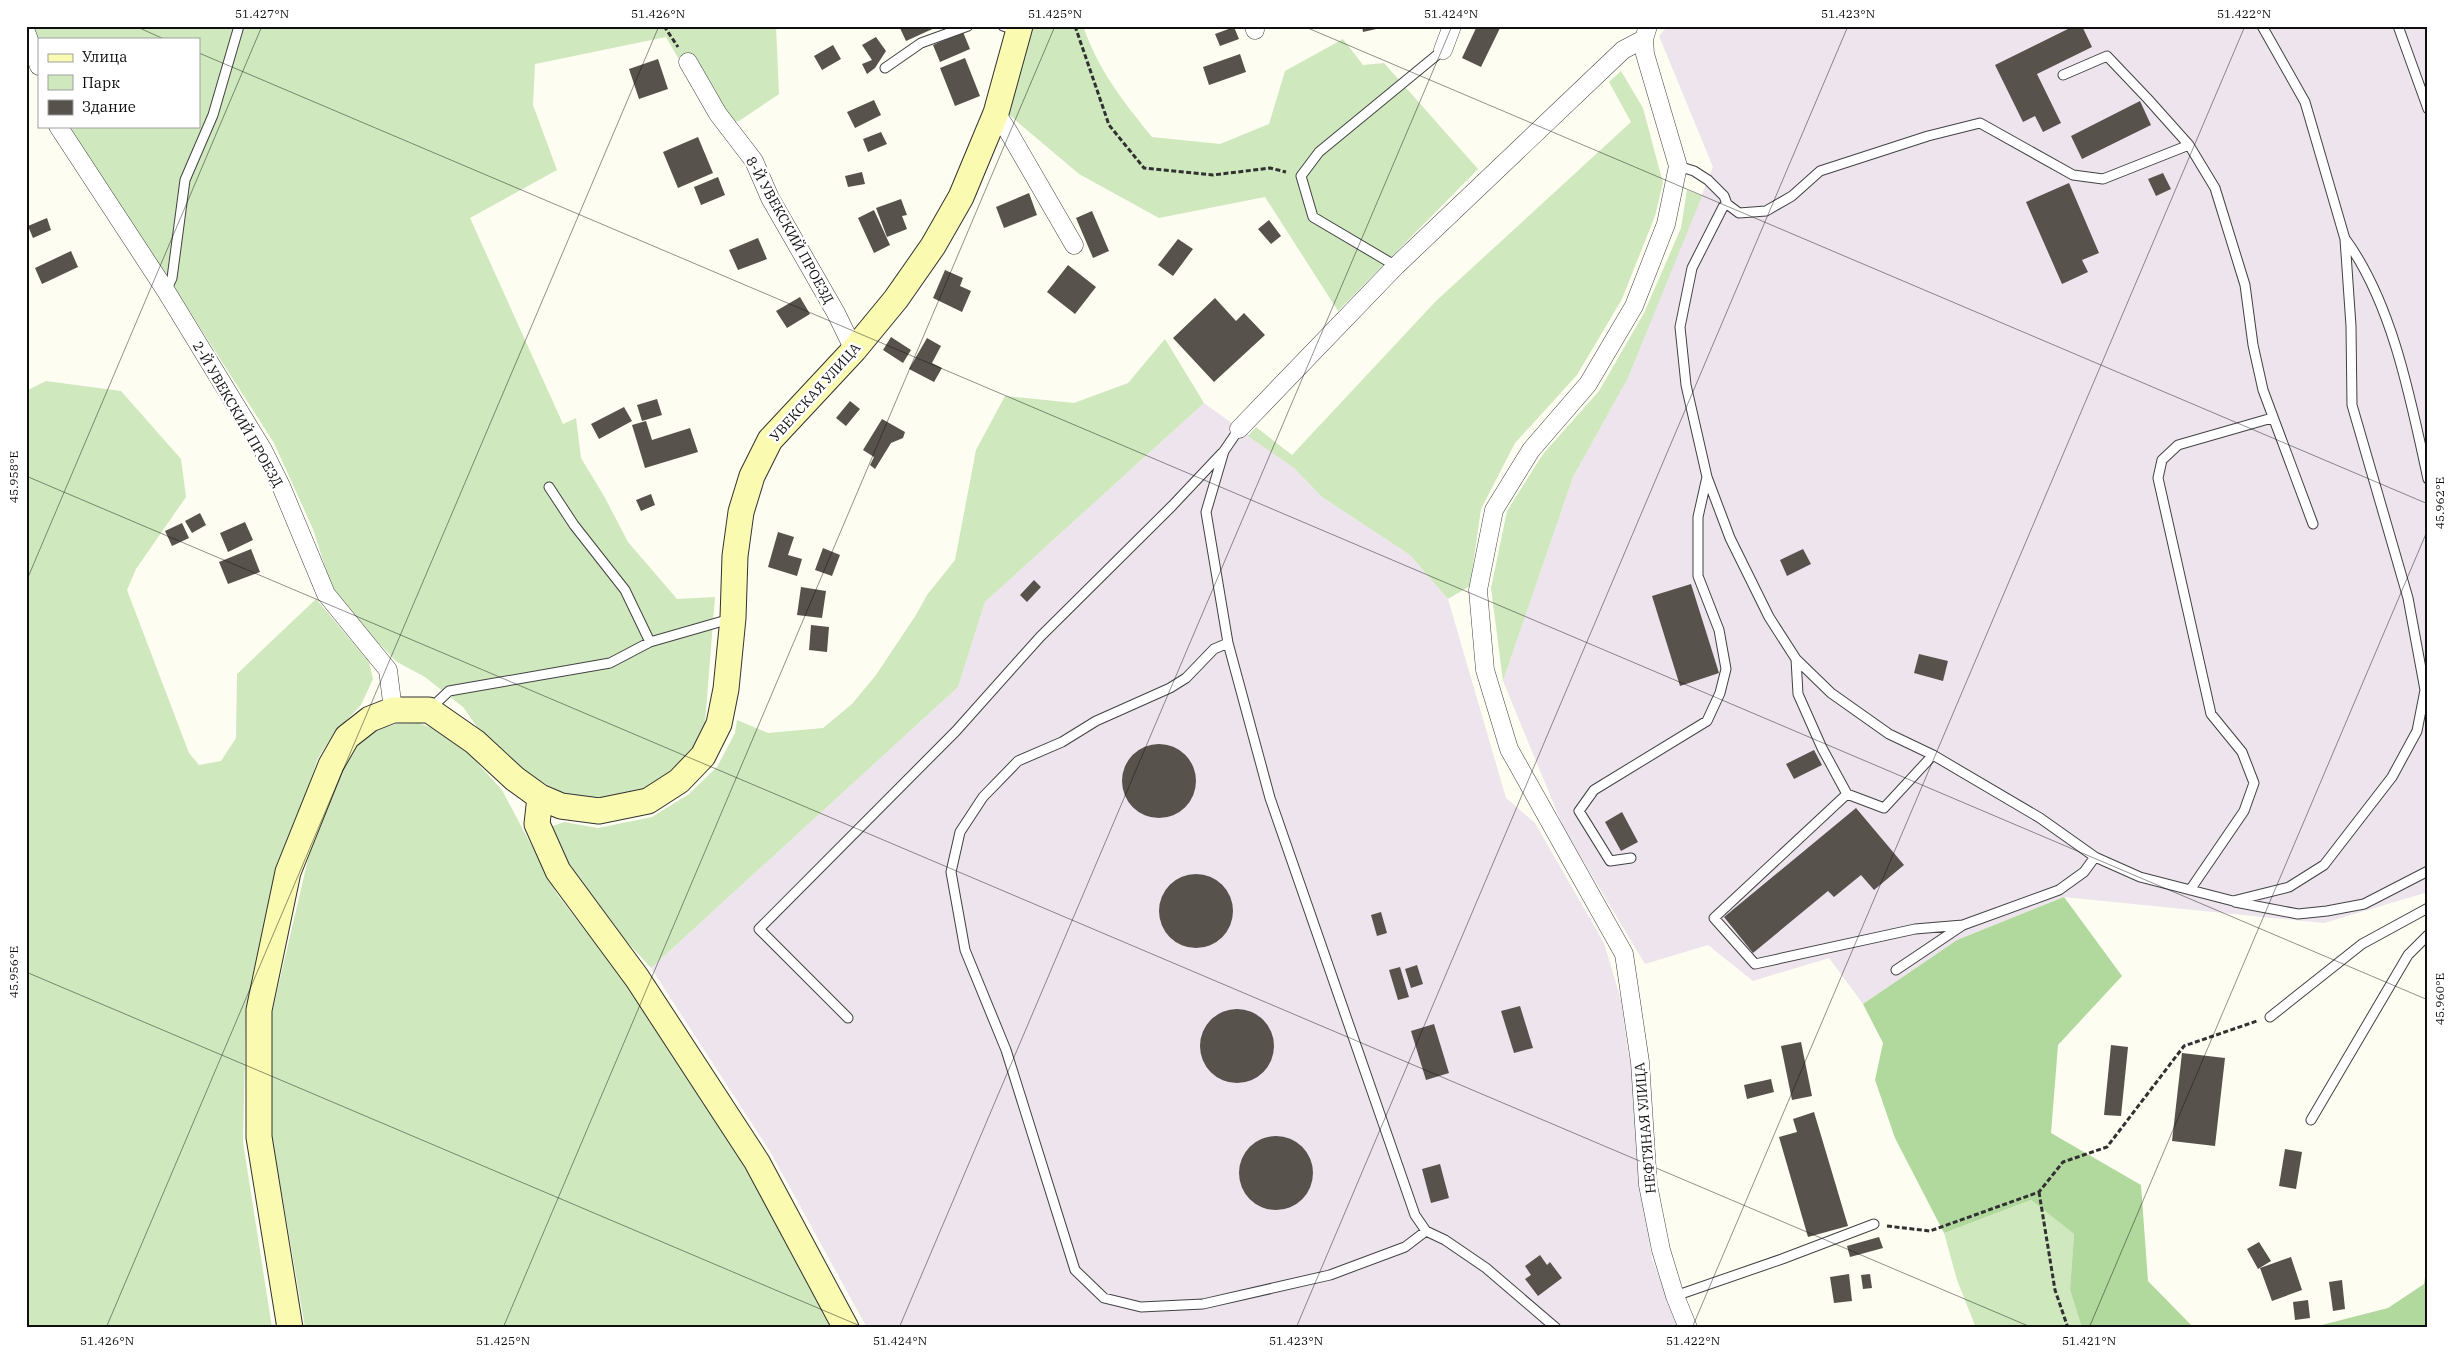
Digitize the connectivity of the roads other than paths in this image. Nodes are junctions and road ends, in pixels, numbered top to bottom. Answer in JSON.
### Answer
{"nodes":[{"id":1,"x":239,"y":26,"type":"edge"},
{"id":2,"x":968,"y":26,"type":"edge"},
{"id":3,"x":1452,"y":26,"type":"edge"},
{"id":4,"x":2262,"y":26,"type":"edge"},
{"id":5,"x":2398,"y":26,"type":"edge"},
{"id":6,"x":1014,"y":28,"type":"edge"},
{"id":7,"x":26,"y":32,"type":"edge"},
{"id":8,"x":1646,"y":33,"type":"edge"},
{"id":9,"x":1443,"y":50,"type":"joint"},
{"id":10,"x":688,"y":62,"type":"dead end"},
{"id":11,"x":38,"y":63,"type":"edge"},
{"id":12,"x":885,"y":68,"type":"dead end"},
{"id":13,"x":2063,"y":75,"type":"dead end"},
{"id":14,"x":2428,"y":109,"type":"edge"},
{"id":15,"x":996,"y":113,"type":"junction"},
{"id":16,"x":59,"y":128,"type":"edge"},
{"id":17,"x":2189,"y":145,"type":"junction"},
{"id":18,"x":1678,"y":166,"type":"junction"},
{"id":19,"x":1727,"y":204,"type":"junction"},
{"id":20,"x":2346,"y":239,"type":"junction"},
{"id":21,"x":1074,"y":245,"type":"dead end"},
{"id":22,"x":1396,"y":266,"type":"junction"},
{"id":23,"x":166,"y":291,"type":"junction"},
{"id":24,"x":854,"y":350,"type":"junction"},
{"id":25,"x":2272,"y":418,"type":"junction"},
{"id":26,"x":1239,"y":430,"type":"joint"},
{"id":27,"x":1224,"y":451,"type":"junction"},
{"id":28,"x":1707,"y":477,"type":"junction"},
{"id":29,"x":2428,"y":479,"type":"edge"},
{"id":30,"x":549,"y":487,"type":"dead end"},
{"id":31,"x":2313,"y":524,"type":"dead end"},
{"id":32,"x":733,"y":618,"type":"junction"},
{"id":33,"x":650,"y":642,"type":"junction"},
{"id":34,"x":1228,"y":643,"type":"junction"},
{"id":35,"x":1796,"y":659,"type":"junction"},
{"id":36,"x":393,"y":710,"type":"junction"},
{"id":37,"x":429,"y":710,"type":"junction"},
{"id":38,"x":1933,"y":755,"type":"junction"},
{"id":39,"x":1847,"y":794,"type":"junction"},
{"id":40,"x":540,"y":797,"type":"junction"},
{"id":41,"x":2094,"y":857,"type":"junction"},
{"id":42,"x":1631,"y":858,"type":"dead end"},
{"id":43,"x":2428,"y":871,"type":"edge"},
{"id":44,"x":2190,"y":890,"type":"junction"},
{"id":45,"x":2233,"y":901,"type":"junction"},
{"id":46,"x":2428,"y":908,"type":"edge"},
{"id":47,"x":1963,"y":926,"type":"junction"},
{"id":48,"x":2428,"y":935,"type":"edge"},
{"id":49,"x":1896,"y":970,"type":"dead end"},
{"id":50,"x":2270,"y":1017,"type":"road end"},
{"id":51,"x":848,"y":1018,"type":"dead end"},
{"id":52,"x":2311,"y":1120,"type":"dead end"},
{"id":53,"x":1874,"y":1224,"type":"road end"},
{"id":54,"x":1426,"y":1231,"type":"junction"},
{"id":55,"x":1674,"y":1296,"type":"junction"},
{"id":56,"x":290,"y":1328,"type":"edge"},
{"id":57,"x":846,"y":1328,"type":"edge"},
{"id":58,"x":1556,"y":1328,"type":"edge"},
{"id":59,"x":1688,"y":1328,"type":"edge"}],
"edges":[{"from":1,"to":23,"type":"lane"},
{"from":2,"to":12,"type":"lane"},
{"from":3,"to":9,"type":"street"},
{"from":4,"to":20,"type":"lane"},
{"from":5,"to":14,"type":"lane"},
{"from":6,"to":15,"type":"street","name":"УВЕКСКАЯ УЛИЦА"},
{"from":7,"to":11,"type":"street"},
{"from":8,"to":18,"type":"street"},
{"from":8,"to":22,"type":"street"},
{"from":9,"to":22,"type":"lane"},
{"from":10,"to":24,"type":"street","name":"8-Й УВЕКСКИЙ ПРОЕЗД"},
{"from":13,"to":17,"type":"lane"},
{"from":15,"to":21,"type":"street"},
{"from":15,"to":24,"type":"street","name":"УВЕКСКАЯ УЛИЦА"},
{"from":16,"to":23,"type":"street","name":"2-Й УВЕКСКИЙ ПРОЕЗД"},
{"from":17,"to":19,"type":"lane"},
{"from":17,"to":25,"type":"lane"},
{"from":18,"to":19,"type":"lane"},
{"from":18,"to":55,"type":"street","name":"НЕФТЯНАЯ УЛИЦА"},
{"from":19,"to":28,"type":"lane"},
{"from":20,"to":29,"type":"lane"},
{"from":20,"to":45,"type":"lane"},
{"from":22,"to":26,"type":"street"},
{"from":23,"to":36,"type":"street","name":"2-Й УВЕКСКИЙ ПРОЕЗД"},
{"from":24,"to":32,"type":"street","name":"УВЕКСКАЯ УЛИЦА"},
{"from":25,"to":31,"type":"lane"},
{"from":25,"to":44,"type":"lane"},
{"from":26,"to":27,"type":"lane"},
{"from":27,"to":34,"type":"lane"},
{"from":27,"to":51,"type":"lane"},
{"from":28,"to":35,"type":"lane"},
{"from":28,"to":42,"type":"lane"},
{"from":30,"to":33,"type":"lane"},
{"from":32,"to":33,"type":"lane"},
{"from":32,"to":40,"type":"street","name":"УВЕКСКАЯ УЛИЦА"},
{"from":33,"to":37,"type":"lane"},
{"from":34,"to":54,"type":"lane"},
{"from":34,"to":54,"type":"lane"},
{"from":35,"to":38,"type":"lane"},
{"from":35,"to":39,"type":"lane"},
{"from":36,"to":37,"type":"street"},
{"from":36,"to":56,"type":"street"},
{"from":37,"to":40,"type":"street","name":"УВЕКСКАЯ УЛИЦА"},
{"from":38,"to":39,"type":"lane"},
{"from":38,"to":41,"type":"lane"},
{"from":39,"to":47,"type":"lane"},
{"from":40,"to":57,"type":"street"},
{"from":41,"to":44,"type":"lane"},
{"from":41,"to":47,"type":"lane"},
{"from":43,"to":45,"type":"lane"},
{"from":44,"to":45,"type":"lane"},
{"from":46,"to":50,"type":"lane"},
{"from":47,"to":49,"type":"lane"},
{"from":48,"to":52,"type":"lane"},
{"from":53,"to":55,"type":"lane"},
{"from":54,"to":58,"type":"lane"},
{"from":55,"to":59,"type":"street","name":"НЕФТЯНАЯ УЛИЦА"}]}
